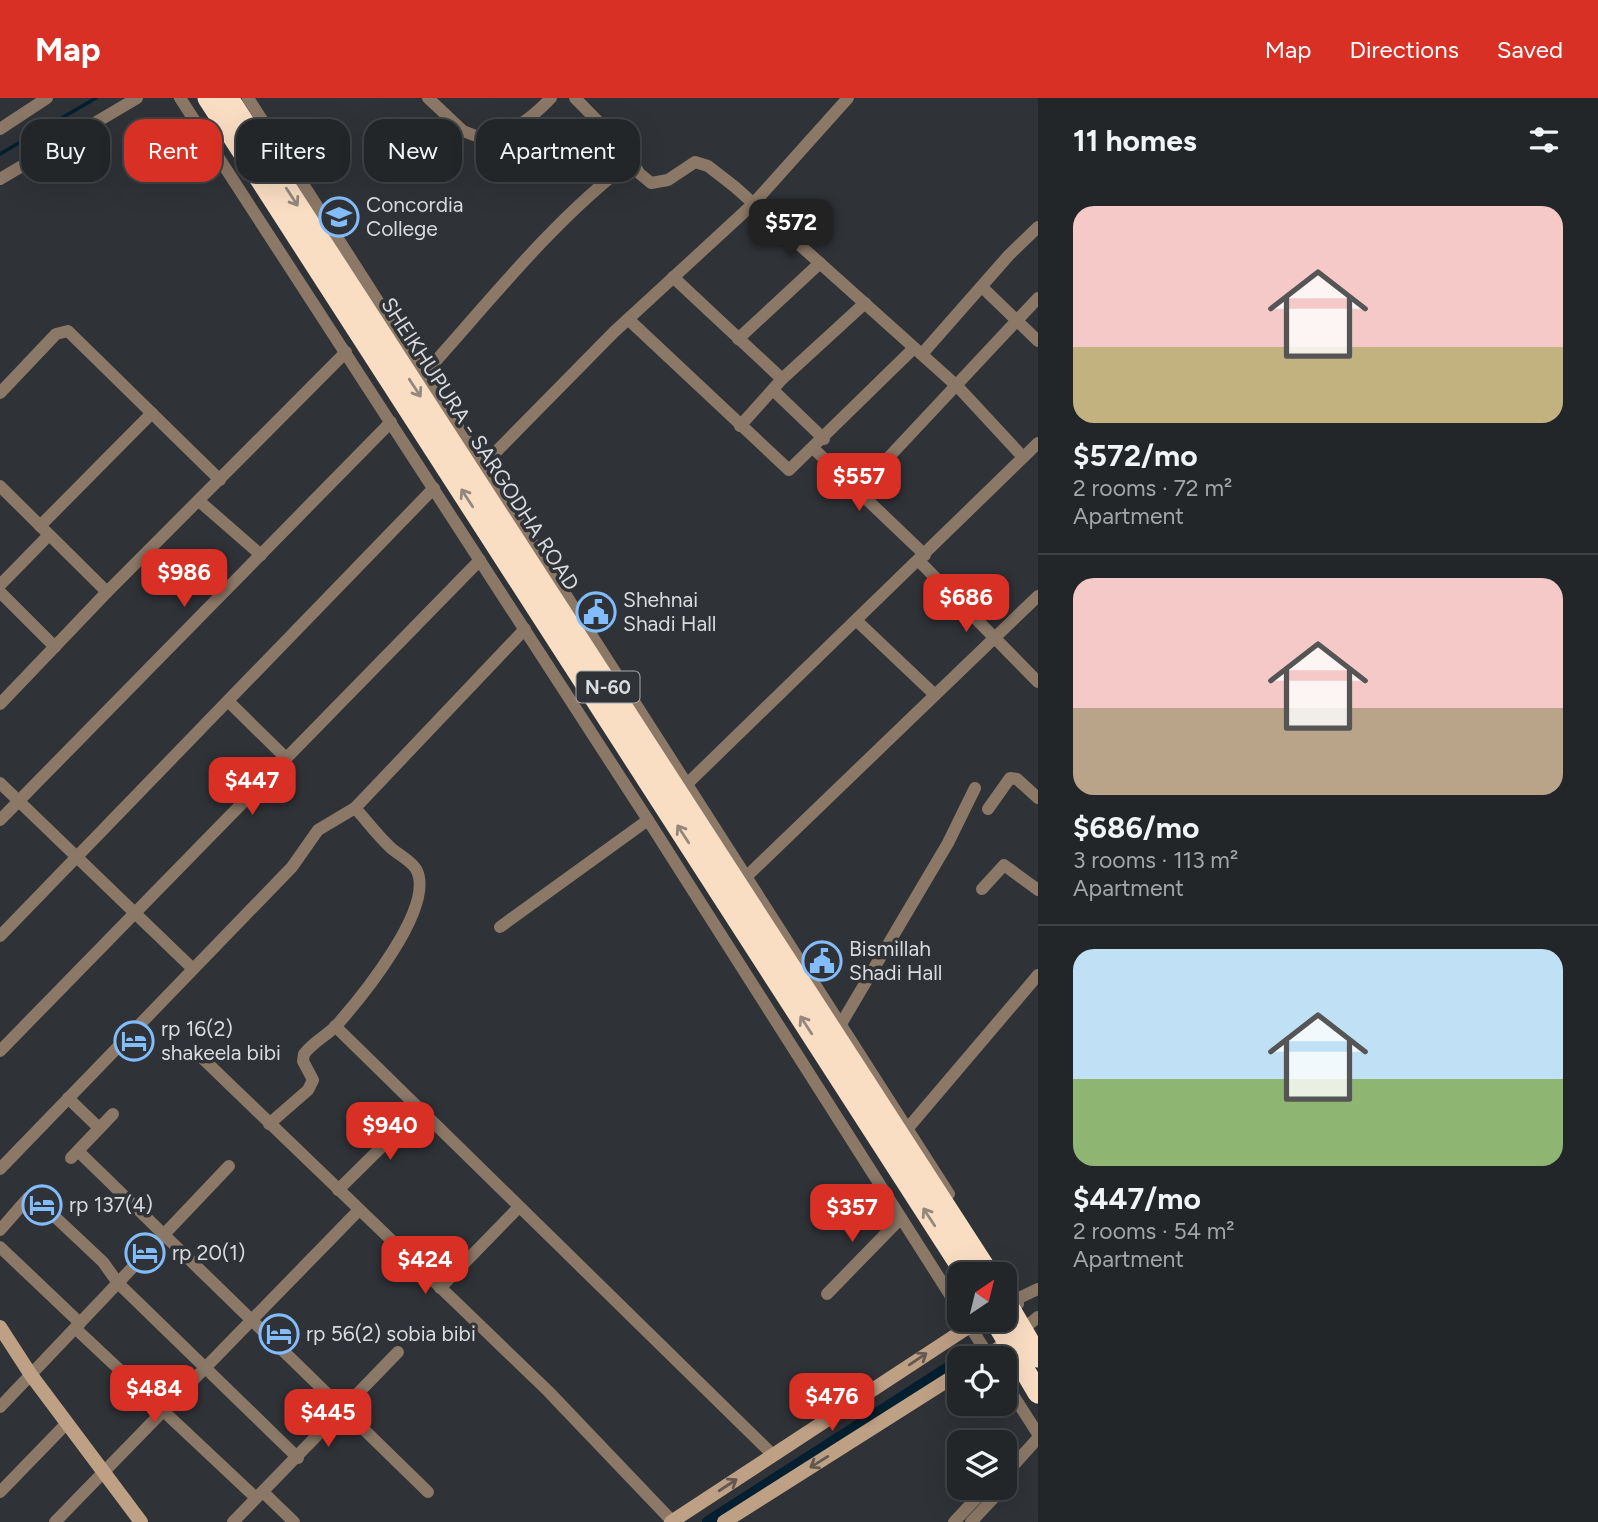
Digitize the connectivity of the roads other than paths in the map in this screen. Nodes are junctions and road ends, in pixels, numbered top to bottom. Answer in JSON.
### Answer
{"nodes":[{"id":1,"x":47,"y":98,"type":"edge"},
{"id":2,"x":137,"y":98,"type":"edge"},
{"id":3,"x":180,"y":98,"type":"edge"},
{"id":4,"x":208,"y":98,"type":"edge"},
{"id":5,"x":228,"y":98,"type":"edge"},
{"id":6,"x":248,"y":98,"type":"edge"},
{"id":7,"x":428,"y":98,"type":"edge"},
{"id":8,"x":551,"y":98,"type":"edge"},
{"id":9,"x":575,"y":98,"type":"edge"},
{"id":10,"x":848,"y":98,"type":"edge"},
{"id":11,"x":596,"y":119,"type":"edge"},
{"id":12,"x":0,"y":129,"type":"edge"},
{"id":13,"x":640,"y":171,"type":"edge"},
{"id":14,"x":0,"y":179,"type":"edge"},
{"id":15,"x":603,"y":182,"type":"edge"},
{"id":16,"x":753,"y":204,"type":"junction"},
{"id":17,"x":1038,"y":227,"type":"edge"},
{"id":18,"x":820,"y":262,"type":"junction"},
{"id":19,"x":674,"y":277,"type":"junction"},
{"id":20,"x":982,"y":287,"type":"junction"},
{"id":21,"x":1038,"y":298,"type":"edge"},
{"id":22,"x":865,"y":303,"type":"junction"},
{"id":23,"x":628,"y":319,"type":"junction"},
{"id":24,"x":1018,"y":321,"type":"junction"},
{"id":25,"x":738,"y":339,"type":"junction"},
{"id":26,"x":1038,"y":341,"type":"edge"},
{"id":27,"x":918,"y":351,"type":"junction"},
{"id":28,"x":346,"y":352,"type":"junction"},
{"id":29,"x":425,"y":373,"type":"junction"},
{"id":30,"x":777,"y":384,"type":"junction"},
{"id":31,"x":958,"y":387,"type":"junction"},
{"id":32,"x":0,"y":393,"type":"edge"},
{"id":33,"x":152,"y":413,"type":"junction"},
{"id":34,"x":391,"y":422,"type":"junction"},
{"id":35,"x":740,"y":426,"type":"junction"},
{"id":36,"x":824,"y":439,"type":"junction"},
{"id":37,"x":1038,"y":443,"type":"edge"},
{"id":38,"x":814,"y":449,"type":"junction"},
{"id":39,"x":1023,"y":457,"type":"junction"},
{"id":40,"x":483,"y":465,"type":"junction"},
{"id":41,"x":220,"y":480,"type":"junction"},
{"id":42,"x":1,"y":488,"type":"edge"},
{"id":43,"x":434,"y":488,"type":"junction"},
{"id":44,"x":859,"y":489,"type":"junction"},
{"id":45,"x":199,"y":501,"type":"junction"},
{"id":46,"x":45,"y":530,"type":"junction"},
{"id":47,"x":261,"y":555,"type":"junction"},
{"id":48,"x":922,"y":558,"type":"junction"},
{"id":49,"x":480,"y":560,"type":"junction"},
{"id":50,"x":0,"y":585,"type":"edge"},
{"id":51,"x":107,"y":592,"type":"junction"},
{"id":52,"x":0,"y":593,"type":"edge"},
{"id":53,"x":1038,"y":596,"type":"edge"},
{"id":54,"x":857,"y":621,"type":"junction"},
{"id":55,"x":525,"y":629,"type":"junction"},
{"id":56,"x":994,"y":638,"type":"junction"},
{"id":57,"x":55,"y":647,"type":"junction"},
{"id":58,"x":1038,"y":682,"type":"edge"},
{"id":59,"x":935,"y":695,"type":"junction"},
{"id":60,"x":228,"y":701,"type":"junction"},
{"id":61,"x":0,"y":704,"type":"edge"},
{"id":62,"x":286,"y":758,"type":"junction"},
{"id":63,"x":0,"y":783,"type":"edge"},
{"id":64,"x":687,"y":784,"type":"junction"},
{"id":65,"x":975,"y":788,"type":"dead end"},
{"id":66,"x":1038,"y":798,"type":"edge"},
{"id":67,"x":18,"y":801,"type":"junction"},
{"id":68,"x":355,"y":808,"type":"junction"},
{"id":69,"x":988,"y":809,"type":"dead end"},
{"id":70,"x":0,"y":820,"type":"edge"},
{"id":71,"x":648,"y":820,"type":"junction"},
{"id":72,"x":77,"y":857,"type":"junction"},
{"id":73,"x":747,"y":876,"type":"junction"},
{"id":74,"x":982,"y":889,"type":"dead end"},
{"id":75,"x":1038,"y":890,"type":"edge"},
{"id":76,"x":135,"y":913,"type":"junction"},
{"id":77,"x":500,"y":927,"type":"dead end"},
{"id":78,"x":0,"y":936,"type":"edge"},
{"id":79,"x":193,"y":969,"type":"junction"},
{"id":80,"x":1037,"y":979,"type":"edge"},
{"id":81,"x":841,"y":1024,"type":"junction"},
{"id":82,"x":335,"y":1027,"type":"junction"},
{"id":83,"x":0,"y":1051,"type":"edge"},
{"id":84,"x":197,"y":1053,"type":"dead end"},
{"id":85,"x":68,"y":1098,"type":"junction"},
{"id":86,"x":419,"y":1110,"type":"junction"},
{"id":87,"x":113,"y":1114,"type":"dead end"},
{"id":88,"x":269,"y":1124,"type":"junction"},
{"id":89,"x":99,"y":1128,"type":"junction"},
{"id":90,"x":908,"y":1128,"type":"junction"},
{"id":91,"x":229,"y":1166,"type":"dead end"},
{"id":92,"x":0,"y":1169,"type":"edge"},
{"id":93,"x":338,"y":1190,"type":"junction"},
{"id":94,"x":519,"y":1207,"type":"junction"},
{"id":95,"x":359,"y":1210,"type":"junction"},
{"id":96,"x":901,"y":1218,"type":"junction"},
{"id":97,"x":0,"y":1230,"type":"edge"},
{"id":98,"x":165,"y":1234,"type":"junction"},
{"id":99,"x":0,"y":1247,"type":"edge"},
{"id":100,"x":958,"y":1262,"type":"edge"},
{"id":101,"x":981,"y":1262,"type":"edge"},
{"id":102,"x":992,"y":1262,"type":"edge"},
{"id":103,"x":118,"y":1283,"type":"junction"},
{"id":104,"x":440,"y":1288,"type":"junction"},
{"id":105,"x":1038,"y":1289,"type":"edge"},
{"id":106,"x":947,"y":1290,"type":"edge"},
{"id":107,"x":827,"y":1294,"type":"dead end"},
{"id":108,"x":1017,"y":1297,"type":"edge"},
{"id":109,"x":253,"y":1320,"type":"junction"},
{"id":110,"x":78,"y":1326,"type":"junction"},
{"id":111,"x":0,"y":1327,"type":"edge"},
{"id":112,"x":1027,"y":1330,"type":"edge"},
{"id":113,"x":955,"y":1332,"type":"edge"},
{"id":114,"x":1004,"y":1346,"type":"edge"},
{"id":115,"x":398,"y":1352,"type":"dead end"},
{"id":116,"x":1038,"y":1357,"type":"edge"},
{"id":117,"x":206,"y":1368,"type":"junction"},
{"id":118,"x":31,"y":1375,"type":"junction"},
{"id":119,"x":947,"y":1381,"type":"edge"},
{"id":120,"x":1038,"y":1393,"type":"edge"},
{"id":121,"x":1017,"y":1402,"type":"edge"},
{"id":122,"x":0,"y":1407,"type":"edge"},
{"id":123,"x":343,"y":1409,"type":"junction"},
{"id":124,"x":163,"y":1411,"type":"junction"},
{"id":125,"x":67,"y":1423,"type":"junction"},
{"id":126,"x":1038,"y":1436,"type":"edge"},
{"id":127,"x":774,"y":1455,"type":"junction"},
{"id":128,"x":298,"y":1458,"type":"junction"},
{"id":129,"x":1017,"y":1458,"type":"edge"},
{"id":130,"x":104,"y":1472,"type":"junction"},
{"id":131,"x":0,"y":1492,"type":"edge"},
{"id":132,"x":428,"y":1492,"type":"dead end"},
{"id":133,"x":259,"y":1495,"type":"junction"},
{"id":134,"x":975,"y":1500,"type":"edge"},
{"id":135,"x":991,"y":1500,"type":"edge"},
{"id":136,"x":55,"y":1522,"type":"edge"},
{"id":137,"x":141,"y":1522,"type":"edge"},
{"id":138,"x":233,"y":1522,"type":"edge"},
{"id":139,"x":294,"y":1522,"type":"edge"},
{"id":140,"x":671,"y":1522,"type":"edge"},
{"id":141,"x":724,"y":1522,"type":"edge"},
{"id":142,"x":954,"y":1522,"type":"edge"},
{"id":143,"x":971,"y":1522,"type":"edge"}],
"edges":[{"from":1,"to":12,"type":"street"},
{"from":2,"to":14,"type":"street"},
{"from":3,"to":28,"type":"street"},
{"from":100,"to":4,"type":"highway","name":"SHEIKHUPURA - SARGODHA ROAD","number":"N-60","one_way":true},
{"from":5,"to":101,"type":"highway","name":"SHEIKHUPURA - SARGODHA ROAD","number":"N-60","one_way":true},
{"from":6,"to":29,"type":"street"},
{"from":7,"to":8,"type":"street"},
{"from":9,"to":11,"type":"street"},
{"from":10,"to":16,"type":"street"},
{"from":13,"to":16,"type":"street"},
{"from":15,"to":29,"type":"street"},
{"from":16,"to":18,"type":"street"},
{"from":16,"to":19,"type":"street"},
{"from":17,"to":20,"type":"street"},
{"from":18,"to":22,"type":"street"},
{"from":18,"to":25,"type":"street"},
{"from":19,"to":23,"type":"street"},
{"from":19,"to":25,"type":"street"},
{"from":20,"to":24,"type":"street"},
{"from":20,"to":27,"type":"street"},
{"from":21,"to":24,"type":"street"},
{"from":22,"to":27,"type":"street"},
{"from":22,"to":30,"type":"street"},
{"from":23,"to":35,"type":"street"},
{"from":23,"to":40,"type":"street"},
{"from":24,"to":26,"type":"street"},
{"from":24,"to":31,"type":"street"},
{"from":25,"to":30,"type":"street"},
{"from":27,"to":31,"type":"street"},
{"from":27,"to":36,"type":"street"},
{"from":28,"to":34,"type":"street"},
{"from":28,"to":41,"type":"street"},
{"from":29,"to":40,"type":"street"},
{"from":30,"to":35,"type":"street"},
{"from":30,"to":36,"type":"street"},
{"from":31,"to":39,"type":"street"},
{"from":31,"to":44,"type":"street"},
{"from":32,"to":33,"type":"street"},
{"from":33,"to":41,"type":"street"},
{"from":33,"to":46,"type":"street"},
{"from":34,"to":43,"type":"street"},
{"from":34,"to":47,"type":"street"},
{"from":35,"to":38,"type":"street"},
{"from":36,"to":38,"type":"street"},
{"from":37,"to":39,"type":"street"},
{"from":38,"to":44,"type":"street"},
{"from":39,"to":48,"type":"street"},
{"from":40,"to":64,"type":"street"},
{"from":41,"to":45,"type":"street"},
{"from":42,"to":46,"type":"street"},
{"from":43,"to":49,"type":"street"},
{"from":43,"to":60,"type":"street"},
{"from":44,"to":48,"type":"street"},
{"from":45,"to":47,"type":"street"},
{"from":45,"to":51,"type":"street"},
{"from":46,"to":50,"type":"street"},
{"from":46,"to":51,"type":"street"},
{"from":47,"to":67,"type":"street"},
{"from":48,"to":54,"type":"street"},
{"from":48,"to":56,"type":"street"},
{"from":49,"to":55,"type":"street"},
{"from":49,"to":62,"type":"street"},
{"from":51,"to":57,"type":"street"},
{"from":52,"to":57,"type":"street"},
{"from":53,"to":56,"type":"street"},
{"from":54,"to":59,"type":"street"},
{"from":54,"to":64,"type":"street"},
{"from":55,"to":68,"type":"street"},
{"from":55,"to":71,"type":"street"},
{"from":56,"to":58,"type":"street"},
{"from":56,"to":59,"type":"street"},
{"from":57,"to":61,"type":"street"},
{"from":59,"to":73,"type":"street"},
{"from":60,"to":62,"type":"street"},
{"from":60,"to":72,"type":"street"},
{"from":62,"to":76,"type":"street"},
{"from":63,"to":67,"type":"street"},
{"from":64,"to":73,"type":"street"},
{"from":65,"to":81,"type":"street"},
{"from":66,"to":69,"type":"street"},
{"from":67,"to":70,"type":"street"},
{"from":67,"to":72,"type":"street"},
{"from":68,"to":79,"type":"street"},
{"from":68,"to":82,"type":"street"},
{"from":71,"to":77,"type":"street"},
{"from":71,"to":96,"type":"street"},
{"from":72,"to":76,"type":"street"},
{"from":72,"to":78,"type":"street"},
{"from":73,"to":81,"type":"street"},
{"from":74,"to":75,"type":"street"},
{"from":76,"to":79,"type":"street"},
{"from":76,"to":83,"type":"street"},
{"from":79,"to":85,"type":"street"},
{"from":80,"to":90,"type":"street"},
{"from":81,"to":90,"type":"street"},
{"from":82,"to":86,"type":"street"},
{"from":82,"to":88,"type":"street"},
{"from":84,"to":88,"type":"street"},
{"from":85,"to":89,"type":"street"},
{"from":85,"to":92,"type":"street"},
{"from":86,"to":93,"type":"street"},
{"from":86,"to":94,"type":"street"},
{"from":87,"to":89,"type":"street"},
{"from":88,"to":93,"type":"street"},
{"from":89,"to":98,"type":"street"},
{"from":90,"to":102,"type":"street"},
{"from":91,"to":98,"type":"street"},
{"from":93,"to":95,"type":"street"},
{"from":94,"to":104,"type":"street"},
{"from":94,"to":127,"type":"street"},
{"from":95,"to":104,"type":"street"},
{"from":95,"to":109,"type":"street"},
{"from":96,"to":106,"type":"street"},
{"from":96,"to":107,"type":"street"},
{"from":97,"to":103,"type":"street"},
{"from":98,"to":103,"type":"street"},
{"from":98,"to":109,"type":"street"},
{"from":99,"to":110,"type":"street"},
{"from":103,"to":110,"type":"street"},
{"from":103,"to":117,"type":"street"},
{"from":104,"to":140,"type":"street"},
{"from":105,"to":108,"type":"street"},
{"from":109,"to":117,"type":"street"},
{"from":109,"to":123,"type":"street"},
{"from":110,"to":118,"type":"street"},
{"from":110,"to":124,"type":"street"},
{"from":111,"to":118,"type":"street"},
{"from":112,"to":114,"type":"street"},
{"from":112,"to":116,"type":"highway"},
{"from":112,"to":120,"type":"highway"},
{"from":127,"to":113,"type":"street","one_way":true},
{"from":115,"to":123,"type":"street"},
{"from":117,"to":124,"type":"street"},
{"from":117,"to":128,"type":"street"},
{"from":118,"to":122,"type":"street"},
{"from":118,"to":125,"type":"street"},
{"from":119,"to":141,"type":"street","one_way":true},
{"from":121,"to":126,"type":"street"},
{"from":123,"to":128,"type":"street"},
{"from":123,"to":132,"type":"street"},
{"from":124,"to":130,"type":"street"},
{"from":124,"to":133,"type":"street"},
{"from":125,"to":130,"type":"street"},
{"from":125,"to":131,"type":"street"},
{"from":126,"to":129,"type":"street"},
{"from":140,"to":127,"type":"street","one_way":true},
{"from":128,"to":133,"type":"street"},
{"from":130,"to":136,"type":"street"},
{"from":130,"to":137,"type":"street"},
{"from":133,"to":138,"type":"street"},
{"from":133,"to":139,"type":"street"},
{"from":134,"to":142,"type":"street"},
{"from":135,"to":143,"type":"street"}]}
